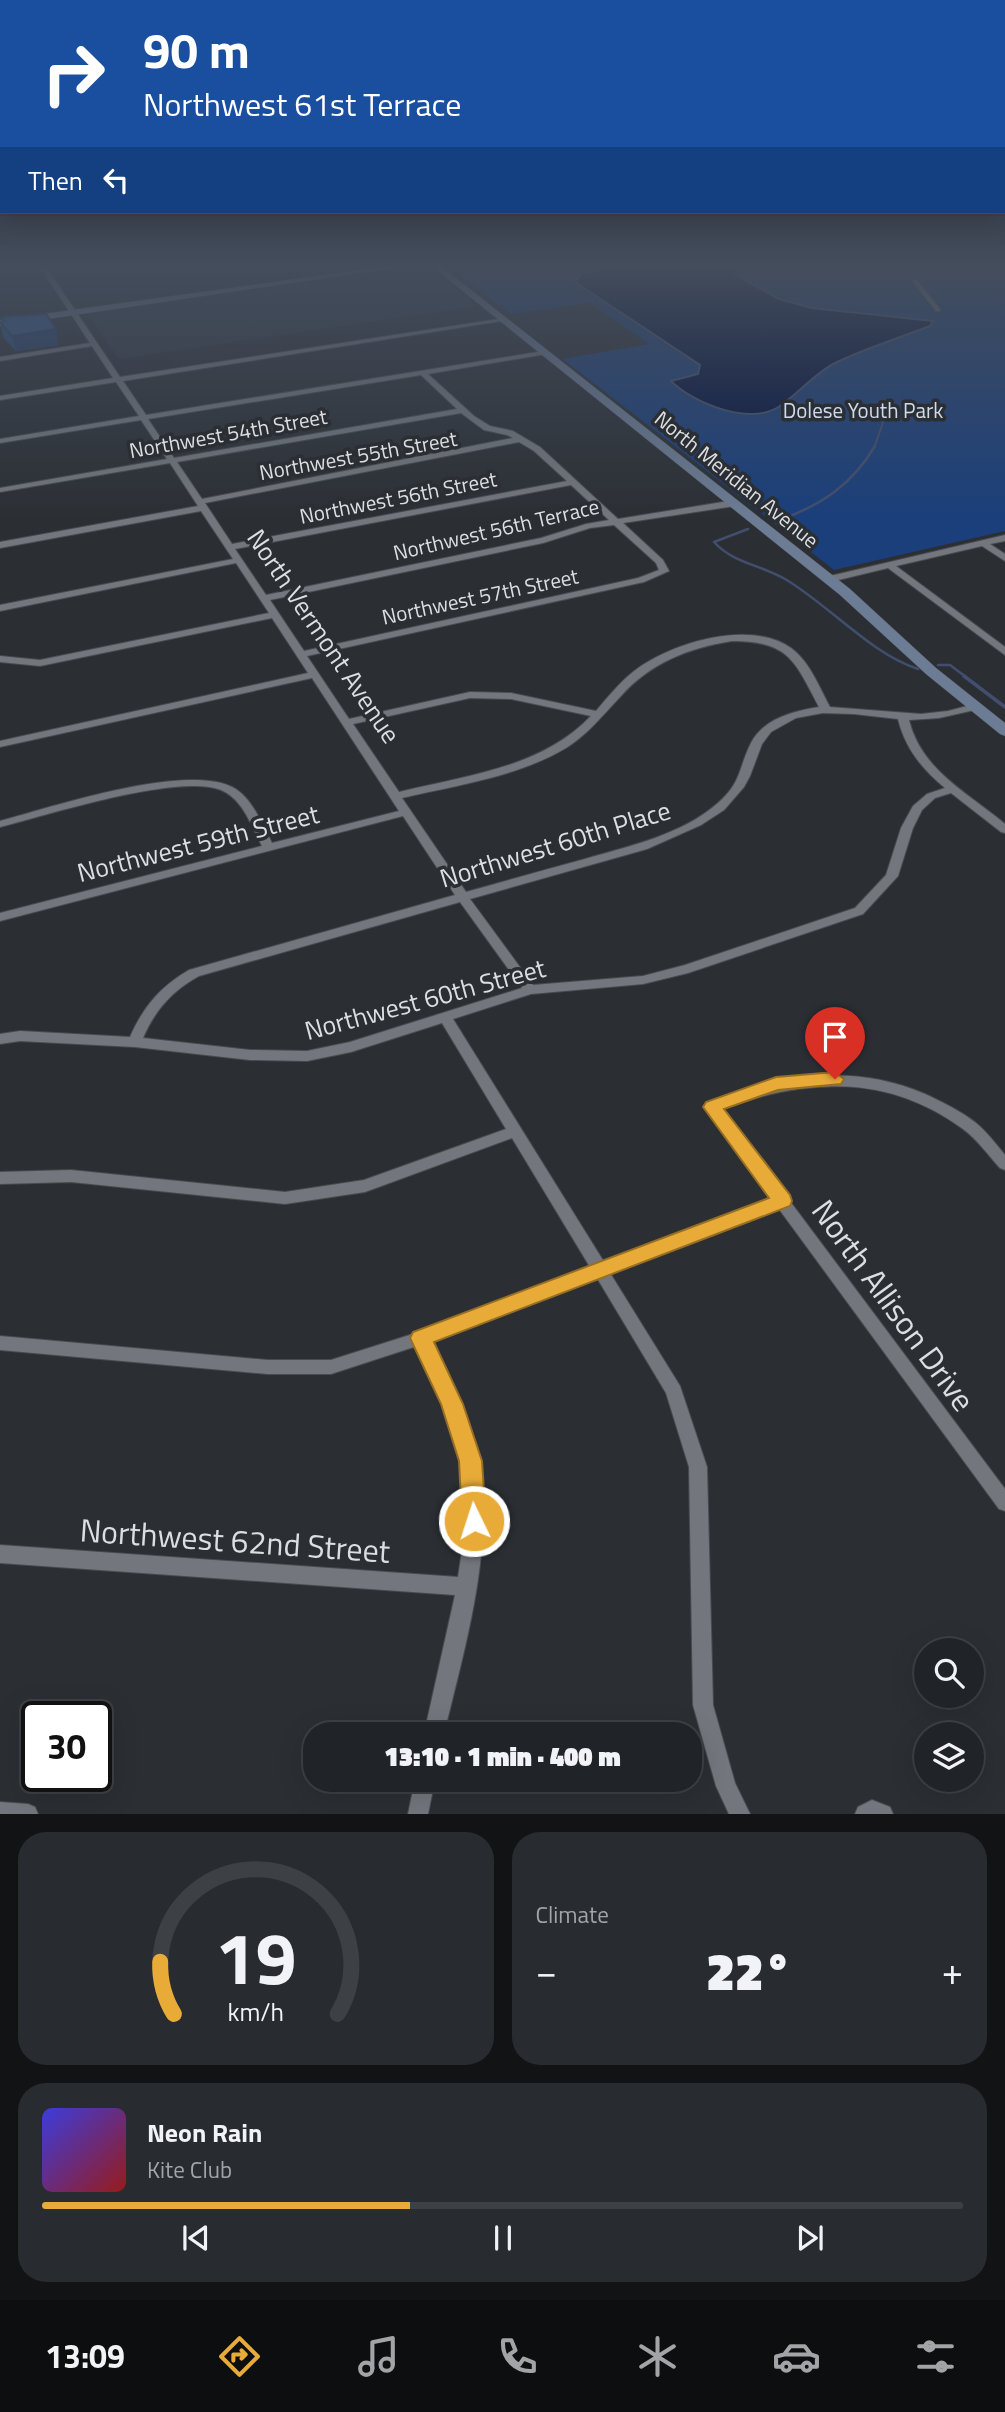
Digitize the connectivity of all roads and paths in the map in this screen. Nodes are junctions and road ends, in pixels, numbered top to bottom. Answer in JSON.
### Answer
{"nodes":[{"id":1,"x":47,"y":352,"type":"edge"},
{"id":2,"x":100,"y":352,"type":"edge"},
{"id":3,"x":298,"y":352,"type":"edge"},
{"id":4,"x":544,"y":352,"type":"joint"},
{"id":5,"x":0,"y":359,"type":"edge"},
{"id":6,"x":422,"y":372,"type":"junction"},
{"id":7,"x":119,"y":379,"type":"junction"},
{"id":8,"x":0,"y":398,"type":"edge"},
{"id":9,"x":463,"y":410,"type":"junction"},
{"id":10,"x":144,"y":418,"type":"junction"},
{"id":11,"x":522,"y":439,"type":"junction"},
{"id":12,"x":0,"y":441,"type":"edge"},
{"id":13,"x":173,"y":460,"type":"junction"},
{"id":14,"x":574,"y":482,"type":"junction"},
{"id":15,"x":0,"y":491,"type":"edge"},
{"id":16,"x":735,"y":503,"type":"junction"},
{"id":17,"x":201,"y":505,"type":"junction"},
{"id":18,"x":614,"y":522,"type":"junction"},
{"id":19,"x":1005,"y":538,"type":"edge"},
{"id":20,"x":983,"y":543,"type":"junction"},
{"id":21,"x":0,"y":545,"type":"edge"},
{"id":22,"x":230,"y":547,"type":"junction"},
{"id":23,"x":1005,"y":558,"type":"edge"},
{"id":24,"x":239,"y":560,"type":"junction"},
{"id":25,"x":889,"y":565,"type":"junction"},
{"id":26,"x":664,"y":571,"type":"joint"},
{"id":27,"x":830,"y":579,"type":"junction"},
{"id":28,"x":266,"y":598,"type":"junction"},
{"id":29,"x":0,"y":608,"type":"edge"},
{"id":30,"x":275,"y":615,"type":"junction"},
{"id":31,"x":1005,"y":652,"type":"edge"},
{"id":32,"x":303,"y":654,"type":"junction"},
{"id":33,"x":0,"y":659,"type":"edge"},
{"id":34,"x":315,"y":674,"type":"junction"},
{"id":35,"x":975,"y":707,"type":"junction"},
{"id":36,"x":825,"y":708,"type":"junction"},
{"id":37,"x":596,"y":714,"type":"junction"},
{"id":38,"x":903,"y":717,"type":"junction"},
{"id":39,"x":349,"y":722,"type":"junction"},
{"id":40,"x":1005,"y":731,"type":"edge"},
{"id":41,"x":0,"y":744,"type":"edge"},
{"id":42,"x":953,"y":789,"type":"junction"},
{"id":43,"x":397,"y":796,"type":"junction"},
{"id":44,"x":407,"y":813,"type":"junction"},
{"id":45,"x":0,"y":824,"type":"edge"},
{"id":46,"x":1005,"y":830,"type":"edge"},
{"id":47,"x":269,"y":848,"type":"junction"},
{"id":48,"x":462,"y":896,"type":"junction"},
{"id":49,"x":0,"y":917,"type":"edge"},
{"id":50,"x":530,"y":990,"type":"junction"},
{"id":51,"x":446,"y":1017,"type":"junction"},
{"id":52,"x":0,"y":1039,"type":"edge"},
{"id":53,"x":135,"y":1042,"type":"junction"},
{"id":54,"x":516,"y":1131,"type":"junction"},
{"id":55,"x":1005,"y":1164,"type":"edge"},
{"id":56,"x":0,"y":1178,"type":"edge"},
{"id":57,"x":783,"y":1201,"type":"junction"},
{"id":58,"x":601,"y":1269,"type":"junction"},
{"id":59,"x":421,"y":1338,"type":"junction"},
{"id":60,"x":0,"y":1343,"type":"edge"},
{"id":61,"x":1005,"y":1503,"type":"edge"},
{"id":62,"x":0,"y":1554,"type":"edge"},
{"id":63,"x":465,"y":1587,"type":"junction"},
{"id":64,"x":437,"y":1722,"type":"edge"},
{"id":65,"x":423,"y":1792,"type":"edge"},
{"id":66,"x":0,"y":1812,"type":"edge"},
{"id":67,"x":28,"y":1814,"type":"edge"},
{"id":68,"x":418,"y":1814,"type":"edge"},
{"id":69,"x":740,"y":1814,"type":"edge"},
{"id":70,"x":865,"y":1814,"type":"edge"},
{"id":71,"x":883,"y":1814,"type":"edge"}],
"edges":[{"from":1,"to":5,"type":"street"},
{"from":2,"to":7,"type":"street","name":"North Vermont Avenue"},
{"from":3,"to":7,"type":"street"},
{"from":4,"to":6,"type":"street"},
{"from":4,"to":16,"type":"main road","name":"North Meridian Avenue"},
{"from":6,"to":9,"type":"street"},
{"from":6,"to":10,"type":"street"},
{"from":7,"to":8,"type":"street"},
{"from":7,"to":10,"type":"street","name":"North Vermont Avenue"},
{"from":9,"to":11,"type":"street"},
{"from":9,"to":13,"type":"street","name":"Northwest 54th Street"},
{"from":10,"to":12,"type":"street"},
{"from":10,"to":13,"type":"street","name":"North Vermont Avenue"},
{"from":11,"to":14,"type":"street"},
{"from":11,"to":17,"type":"street","name":"Northwest 55th Street"},
{"from":13,"to":15,"type":"street","name":"Northwest 54th Street"},
{"from":13,"to":17,"type":"street","name":"North Vermont Avenue"},
{"from":14,"to":18,"type":"street"},
{"from":14,"to":22,"type":"street","name":"Northwest 56th Street"},
{"from":16,"to":18,"type":"street","name":"Northwest 56th Terrace"},
{"from":16,"to":27,"type":"main road","name":"North Meridian Avenue"},
{"from":17,"to":21,"type":"street","name":"Northwest 55th Street"},
{"from":17,"to":22,"type":"street","name":"North Vermont Avenue"},
{"from":18,"to":26,"type":"street"},
{"from":18,"to":28,"type":"street","name":"Northwest 56th Terrace"},
{"from":19,"to":20,"type":"street"},
{"from":20,"to":23,"type":"street"},
{"from":20,"to":25,"type":"street"},
{"from":22,"to":24,"type":"street","name":"North Vermont Avenue"},
{"from":24,"to":28,"type":"street","name":"North Vermont Avenue"},
{"from":24,"to":29,"type":"street"},
{"from":25,"to":27,"type":"street"},
{"from":25,"to":31,"type":"street"},
{"from":26,"to":32,"type":"street","name":"Northwest 57th Street"},
{"from":27,"to":35,"type":"main road","name":"North Meridian Avenue"},
{"from":28,"to":30,"type":"street","name":"North Vermont Avenue"},
{"from":30,"to":32,"type":"street","name":"North Vermont Avenue"},
{"from":30,"to":33,"type":"street"},
{"from":32,"to":34,"type":"street","name":"North Vermont Avenue"},
{"from":34,"to":39,"type":"street","name":"North Vermont Avenue"},
{"from":34,"to":41,"type":"street"},
{"from":35,"to":38,"type":"street","name":"Northwest 60th Place"},
{"from":35,"to":40,"type":"main road","name":"North Meridian Avenue"},
{"from":36,"to":37,"type":"street"},
{"from":36,"to":38,"type":"street","name":"Northwest 60th Place"},
{"from":36,"to":48,"type":"street","name":"Northwest 60th Place"},
{"from":37,"to":39,"type":"street"},
{"from":37,"to":43,"type":"street"},
{"from":38,"to":42,"type":"street"},
{"from":39,"to":43,"type":"street","name":"North Vermont Avenue"},
{"from":42,"to":46,"type":"street"},
{"from":42,"to":50,"type":"street","name":"Northwest 60th Street"},
{"from":43,"to":44,"type":"street","name":"North Vermont Avenue"},
{"from":44,"to":47,"type":"street","name":"Northwest 59th Street"},
{"from":44,"to":48,"type":"street","name":"North Vermont Avenue"},
{"from":45,"to":47,"type":"street"},
{"from":47,"to":49,"type":"street","name":"Northwest 59th Street"},
{"from":48,"to":50,"type":"street","name":"North Vermont Avenue"},
{"from":48,"to":53,"type":"street","name":"Northwest 60th Place"},
{"from":50,"to":51,"type":"street","name":"Northwest 60th Street"},
{"from":51,"to":53,"type":"street","name":"Northwest 60th Street"},
{"from":51,"to":54,"type":"street"},
{"from":52,"to":53,"type":"street","name":"Northwest 60th Street"},
{"from":54,"to":56,"type":"street"},
{"from":54,"to":58,"type":"street"},
{"from":55,"to":57,"type":"street","name":"North Allison Drive"},
{"from":57,"to":58,"type":"street"},
{"from":57,"to":61,"type":"street","name":"North Allison Drive"},
{"from":58,"to":59,"type":"street"},
{"from":58,"to":69,"type":"street"},
{"from":59,"to":60,"type":"street"},
{"from":59,"to":63,"type":"street"},
{"from":62,"to":63,"type":"street","name":"Northwest 62nd Street"},
{"from":63,"to":64,"type":"street"},
{"from":65,"to":68,"type":"street"},
{"from":66,"to":67,"type":"street"},
{"from":70,"to":71,"type":"street"}]}
